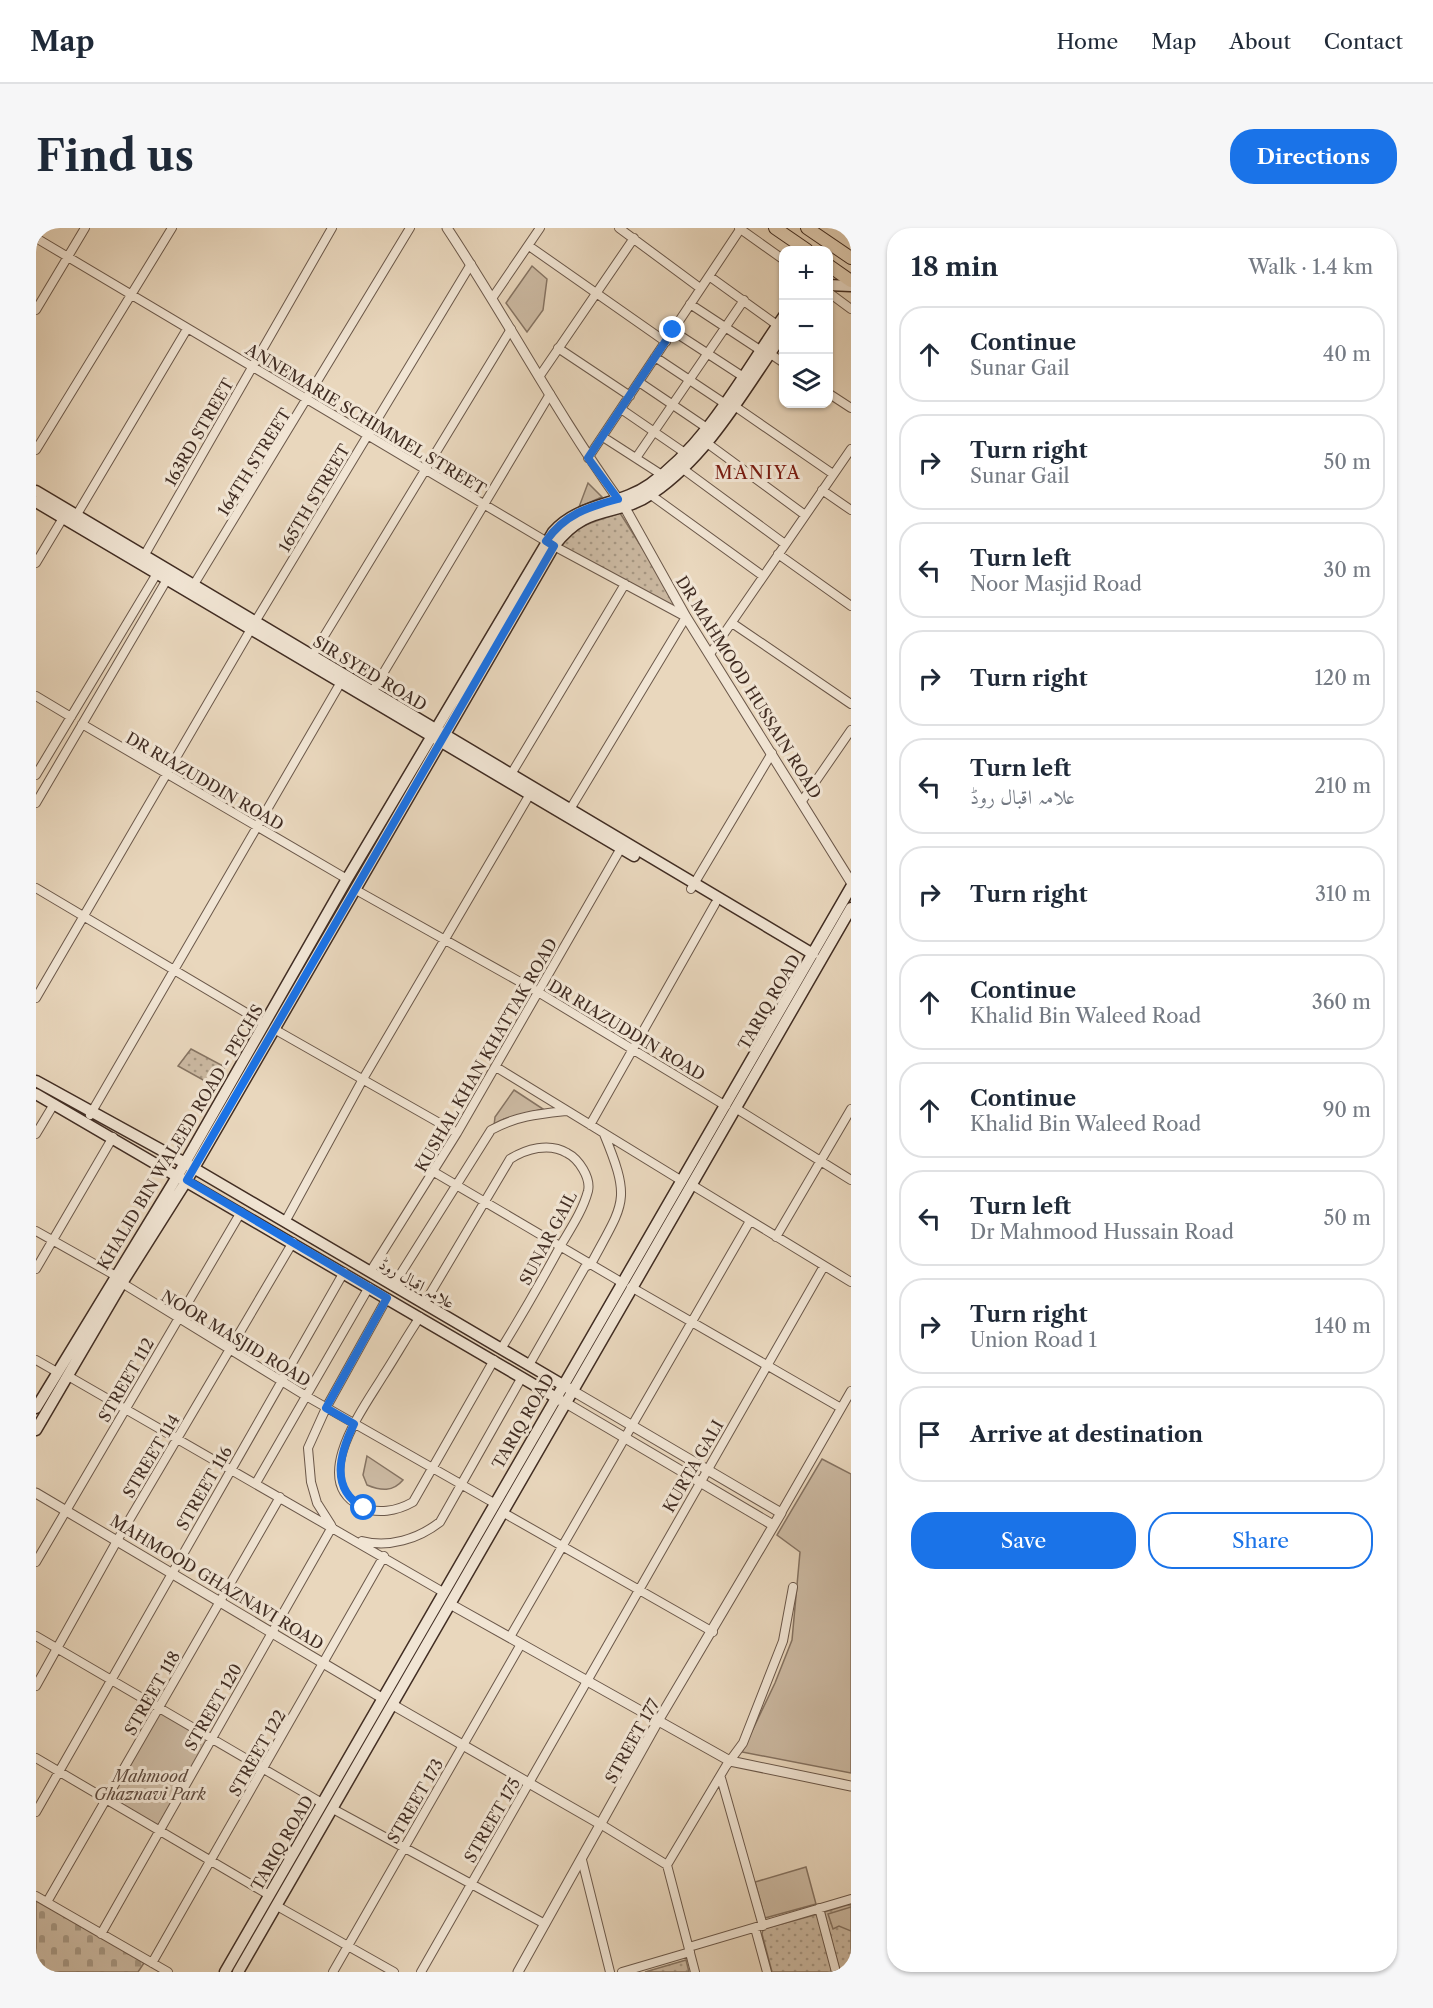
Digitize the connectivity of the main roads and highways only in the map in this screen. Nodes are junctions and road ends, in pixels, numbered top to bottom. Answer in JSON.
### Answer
{"nodes":[{"id":1,"x":775,"y":228,"type":"edge"},
{"id":2,"x":807,"y":228,"type":"edge"},
{"id":3,"x":797,"y":246,"type":"edge"},
{"id":4,"x":851,"y":258,"type":"edge"},
{"id":5,"x":833,"y":268,"type":"edge"},
{"id":6,"x":851,"y":281,"type":"edge"},
{"id":7,"x":833,"y":285,"type":"edge"},
{"id":8,"x":851,"y":286,"type":"edge"},
{"id":9,"x":779,"y":328,"type":"edge"},
{"id":10,"x":765,"y":352,"type":"junction"},
{"id":11,"x":728,"y":404,"type":"junction"},
{"id":12,"x":36,"y":491,"type":"edge"},
{"id":13,"x":36,"y":502,"type":"edge"},
{"id":14,"x":621,"y":503,"type":"junction"},
{"id":15,"x":50,"y":506,"type":"junction"},
{"id":16,"x":550,"y":543,"type":"junction"},
{"id":17,"x":159,"y":570,"type":"junction"},
{"id":18,"x":169,"y":576,"type":"junction"},
{"id":19,"x":253,"y":626,"type":"junction"},
{"id":20,"x":271,"y":636,"type":"junction"},
{"id":21,"x":357,"y":687,"type":"junction"},
{"id":22,"x":444,"y":716,"type":"junction"},
{"id":23,"x":454,"y":722,"type":"junction"},
{"id":24,"x":432,"y":736,"type":"junction"},
{"id":25,"x":442,"y":742,"type":"junction"},
{"id":26,"x":509,"y":778,"type":"junction"},
{"id":27,"x":568,"y":813,"type":"junction"},
{"id":28,"x":693,"y":886,"type":"junction"},
{"id":29,"x":851,"y":887,"type":"edge"},
{"id":30,"x":851,"y":908,"type":"edge"},
{"id":31,"x":812,"y":956,"type":"junction"},
{"id":32,"x":270,"y":1027,"type":"junction"},
{"id":33,"x":36,"y":1080,"type":"edge"},
{"id":34,"x":36,"y":1094,"type":"edge"},
{"id":35,"x":732,"y":1108,"type":"junction"},
{"id":36,"x":89,"y":1117,"type":"junction"},
{"id":37,"x":189,"y":1166,"type":"junction"},
{"id":38,"x":183,"y":1177,"type":"junction"},
{"id":39,"x":626,"y":1285,"type":"junction"},
{"id":40,"x":62,"y":1374,"type":"junction"},
{"id":41,"x":562,"y":1385,"type":"junction"},
{"id":42,"x":573,"y":1391,"type":"junction"},
{"id":43,"x":555,"y":1396,"type":"junction"},
{"id":44,"x":566,"y":1403,"type":"junction"},
{"id":45,"x":36,"y":1408,"type":"edge"},
{"id":46,"x":36,"y":1430,"type":"edge"},
{"id":47,"x":225,"y":1972,"type":"edge"},
{"id":48,"x":238,"y":1972,"type":"edge"}],
"edges":[{"from":1,"to":3,"type":"main road"},
{"from":2,"to":4,"type":"main road"},
{"from":5,"to":6,"type":"main road"},
{"from":7,"to":8,"type":"main road"},
{"from":9,"to":10,"type":"main road"},
{"from":10,"to":11,"type":"main road"},
{"from":10,"to":11,"type":"main road"},
{"from":11,"to":14,"type":"main road"},
{"from":11,"to":14,"type":"main road"},
{"from":12,"to":15,"type":"main road","name":"SIR SYED ROAD"},
{"from":13,"to":15,"type":"main road","name":"SIR SYED ROAD"},
{"from":14,"to":16,"type":"main road"},
{"from":15,"to":17,"type":"main road","name":"SIR SYED ROAD"},
{"from":15,"to":17,"type":"main road","name":"SIR SYED ROAD"},
{"from":16,"to":22,"type":"main road","name":"KHALID BIN WALEED ROAD - PECHS"},
{"from":16,"to":23,"type":"main road","name":"KHALID BIN WALEED ROAD - PECHS"},
{"from":17,"to":18,"type":"main road","name":"SIR SYED ROAD"},
{"from":18,"to":19,"type":"main road","name":"SIR SYED ROAD"},
{"from":18,"to":19,"type":"main road","name":"SIR SYED ROAD"},
{"from":19,"to":20,"type":"main road","name":"SIR SYED ROAD"},
{"from":20,"to":21,"type":"main road","name":"SIR SYED ROAD"},
{"from":20,"to":21,"type":"main road","name":"SIR SYED ROAD"},
{"from":21,"to":24,"type":"main road","name":"SIR SYED ROAD"},
{"from":21,"to":24,"type":"main road","name":"SIR SYED ROAD"},
{"from":22,"to":23,"type":"main road"},
{"from":22,"to":24,"type":"main road","name":"KHALID BIN WALEED ROAD - PECHS"},
{"from":23,"to":25,"type":"main road","name":"KHALID BIN WALEED ROAD - PECHS"},
{"from":24,"to":25,"type":"main road","name":"SIR SYED ROAD"},
{"from":24,"to":32,"type":"main road","name":"KHALID BIN WALEED ROAD - PECHS"},
{"from":25,"to":26,"type":"main road","name":"SIR SYED ROAD"},
{"from":25,"to":32,"type":"main road","name":"KHALID BIN WALEED ROAD - PECHS"},
{"from":26,"to":27,"type":"main road","name":"SIR SYED ROAD"},
{"from":26,"to":27,"type":"main road","name":"SIR SYED ROAD"},
{"from":27,"to":28,"type":"main road","name":"SIR SYED ROAD"},
{"from":27,"to":28,"type":"main road","name":"SIR SYED ROAD"},
{"from":28,"to":31,"type":"main road","name":"SIR SYED ROAD"},
{"from":28,"to":31,"type":"main road","name":"SIR SYED ROAD"},
{"from":29,"to":31,"type":"main road","name":"TARIQ ROAD"},
{"from":30,"to":35,"type":"main road","name":"TARIQ ROAD"},
{"from":31,"to":35,"type":"main road","name":"TARIQ ROAD"},
{"from":32,"to":37,"type":"main road","name":"KHALID BIN WALEED ROAD - PECHS"},
{"from":33,"to":36,"type":"main road","name":"علامہ اقبال روڈ"},
{"from":34,"to":36,"type":"main road","name":"علامہ اقبال روڈ"},
{"from":35,"to":39,"type":"main road","name":"TARIQ ROAD"},
{"from":36,"to":37,"type":"main road","name":"علامہ اقبال روڈ"},
{"from":36,"to":38,"type":"main road","name":"علامہ اقبال روڈ"},
{"from":37,"to":38,"type":"main road","name":"KHALID BIN WALEED ROAD - PECHS"},
{"from":37,"to":41,"type":"main road","name":"علامہ اقبال روڈ"},
{"from":38,"to":40,"type":"main road","name":"KHALID BIN WALEED ROAD - PECHS"},
{"from":38,"to":43,"type":"main road","name":"علامہ اقبال روڈ"},
{"from":39,"to":41,"type":"main road","name":"TARIQ ROAD"},
{"from":39,"to":42,"type":"main road","name":"TARIQ ROAD"},
{"from":40,"to":45,"type":"main road","name":"KHALID BIN WALEED ROAD - PECHS"},
{"from":40,"to":46,"type":"main road","name":"KHALID BIN WALEED ROAD - PECHS"},
{"from":41,"to":42,"type":"main road","name":"علامہ اقبال روڈ"},
{"from":41,"to":43,"type":"main road","name":"TARIQ ROAD"},
{"from":42,"to":44,"type":"main road","name":"TARIQ ROAD"},
{"from":43,"to":44,"type":"main road","name":"علامہ اقبال روڈ"},
{"from":43,"to":47,"type":"main road","name":"TARIQ ROAD"},
{"from":44,"to":48,"type":"main road","name":"TARIQ ROAD"}]}
